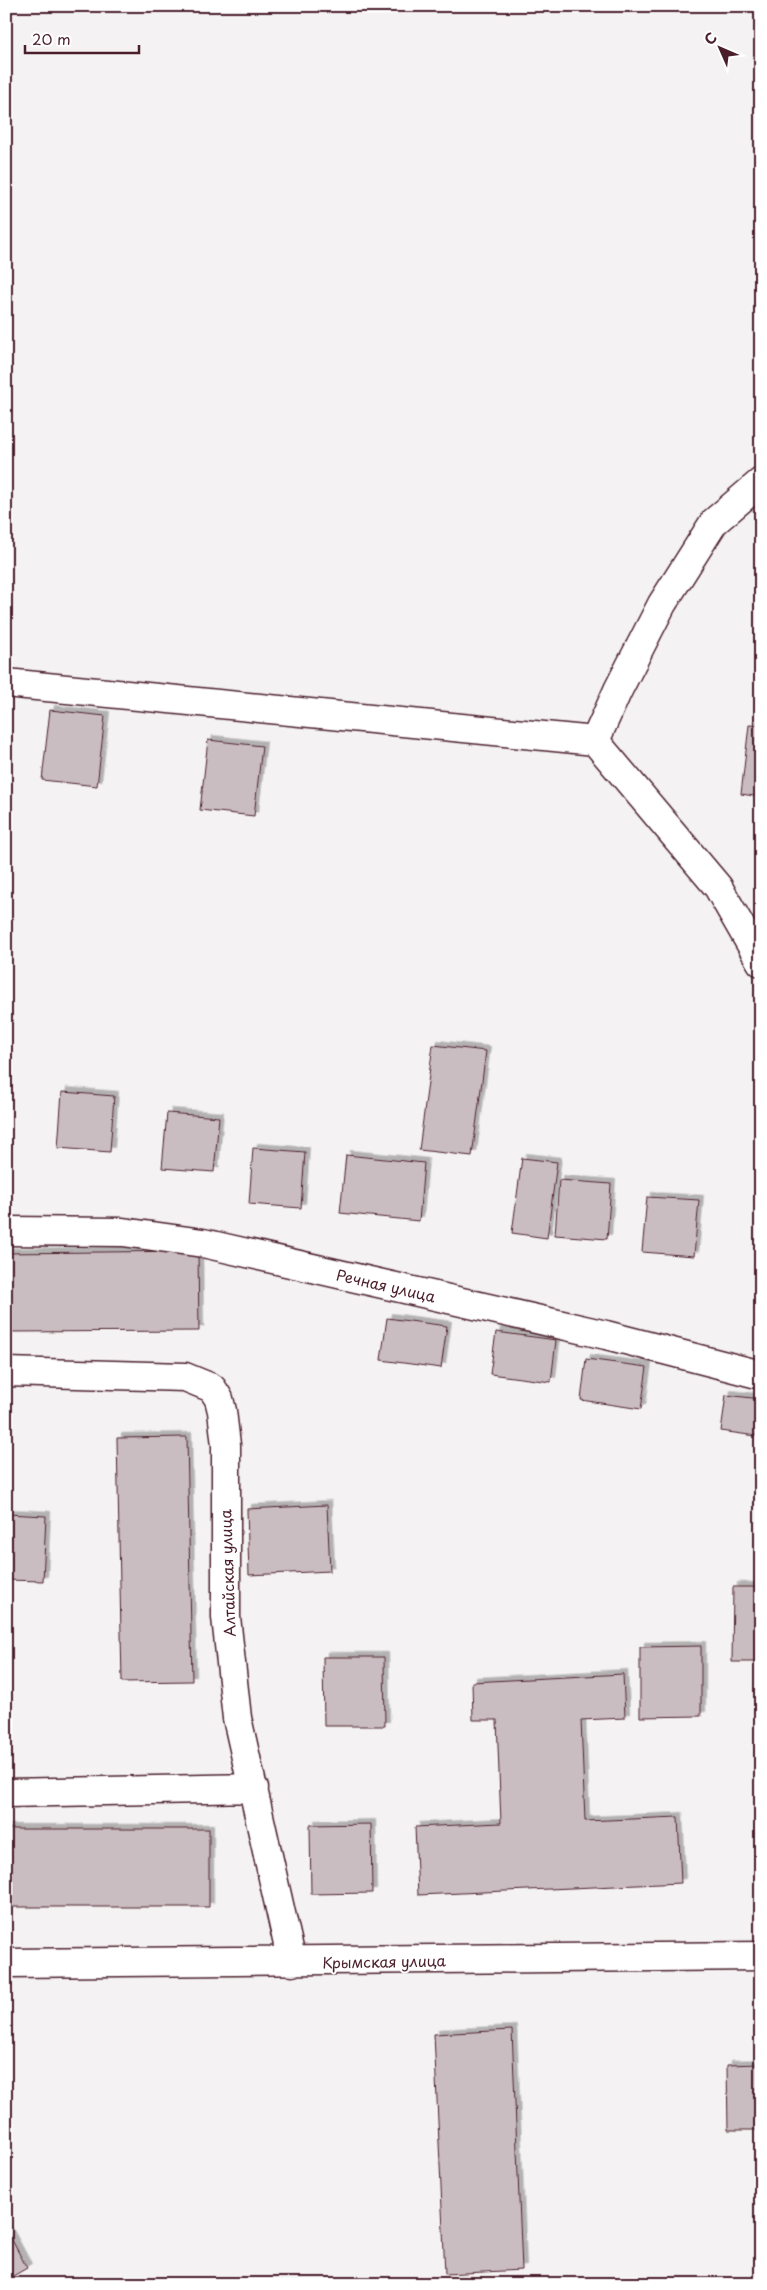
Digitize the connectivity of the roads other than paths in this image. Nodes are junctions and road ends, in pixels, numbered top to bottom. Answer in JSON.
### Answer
{"nodes":[{"id":1,"x":761,"y":482,"type":"edge"},
{"id":2,"x":6,"y":683,"type":"edge"},
{"id":3,"x":595,"y":741,"type":"junction"},
{"id":4,"x":761,"y":962,"type":"edge"},
{"id":5,"x":6,"y":1231,"type":"edge"},
{"id":6,"x":6,"y":1372,"type":"edge"},
{"id":7,"x":761,"y":1375,"type":"edge"},
{"id":8,"x":254,"y":1788,"type":"junction"},
{"id":9,"x":6,"y":1793,"type":"edge"},
{"id":10,"x":761,"y":1956,"type":"edge"},
{"id":11,"x":292,"y":1962,"type":"junction"},
{"id":12,"x":6,"y":1963,"type":"edge"}],
"edges":[{"from":1,"to":3,"type":"street"},
{"from":2,"to":3,"type":"street"},
{"from":3,"to":4,"type":"street"},
{"from":5,"to":7,"type":"street","name":"Речная улица"},
{"from":6,"to":8,"type":"street","name":"Алтайская улица"},
{"from":8,"to":9,"type":"street"},
{"from":8,"to":11,"type":"street","name":"Алтайская улица"},
{"from":10,"to":11,"type":"street","name":"Крымская улица"},
{"from":11,"to":12,"type":"street","name":"Крымская улица"}]}
